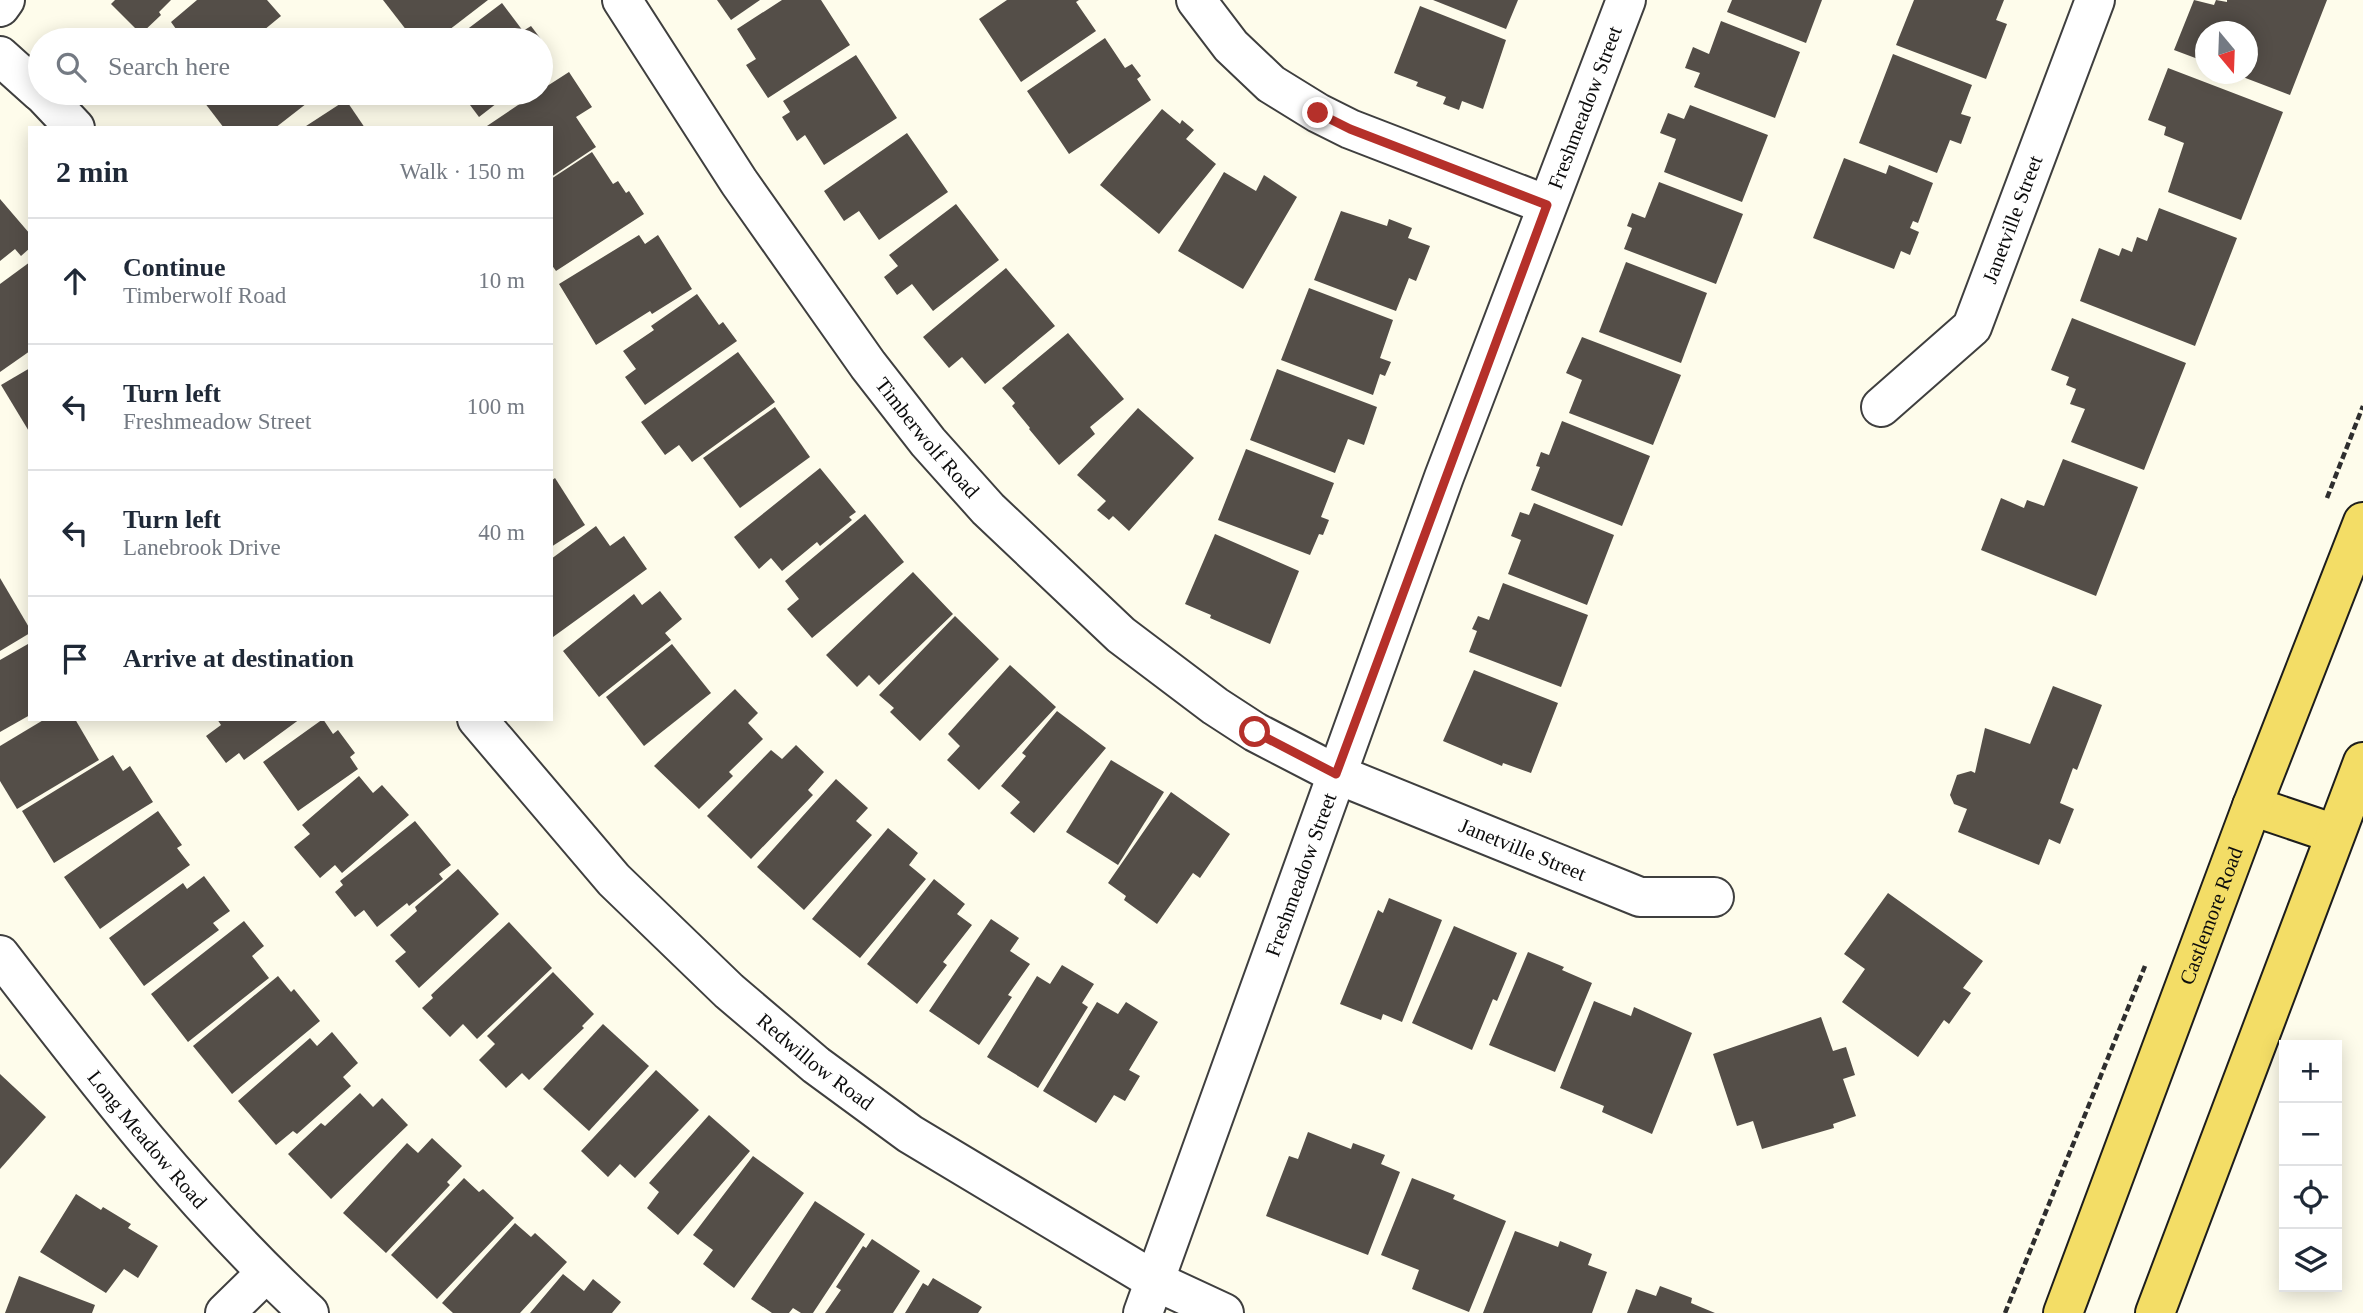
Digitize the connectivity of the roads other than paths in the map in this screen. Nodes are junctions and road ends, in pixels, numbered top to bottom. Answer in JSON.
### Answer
{"nodes":[{"id":1,"x":5,"y":0,"type":"edge"},
{"id":2,"x":622,"y":0,"type":"edge"},
{"id":3,"x":1196,"y":0,"type":"edge"},
{"id":4,"x":1626,"y":0,"type":"edge"},
{"id":5,"x":2095,"y":0,"type":"edge"},
{"id":6,"x":0,"y":7,"type":"edge"},
{"id":7,"x":0,"y":56,"type":"edge"},
{"id":8,"x":28,"y":81,"type":"edge"},
{"id":9,"x":53,"y":105,"type":"edge"},
{"id":10,"x":73,"y":126,"type":"edge"},
{"id":11,"x":1547,"y":205,"type":"junction"},
{"id":12,"x":1881,"y":407,"type":"dead end"},
{"id":13,"x":2363,"y":522,"type":"edge"},
{"id":14,"x":479,"y":721,"type":"edge"},
{"id":15,"x":2363,"y":762,"type":"edge"},
{"id":16,"x":1336,"y":774,"type":"junction"},
{"id":17,"x":2252,"y":806,"type":"junction"},
{"id":18,"x":2335,"y":834,"type":"junction"},
{"id":19,"x":1714,"y":897,"type":"dead end"},
{"id":20,"x":0,"y":955,"type":"edge"},
{"id":21,"x":266,"y":1272,"type":"junction"},
{"id":22,"x":1149,"y":1297,"type":"edge"},
{"id":23,"x":225,"y":1313,"type":"edge"},
{"id":24,"x":309,"y":1313,"type":"edge"},
{"id":25,"x":1224,"y":1313,"type":"edge"},
{"id":26,"x":2063,"y":1313,"type":"edge"},
{"id":27,"x":2155,"y":1313,"type":"edge"}],
"edges":[{"from":1,"to":6,"type":"street"},
{"from":2,"to":16,"type":"street","name":"Timberwolf Road"},
{"from":3,"to":11,"type":"street"},
{"from":4,"to":11,"type":"street","name":"Freshmeadow Street"},
{"from":5,"to":12,"type":"street","name":"Janetville Street"},
{"from":7,"to":8,"type":"street"},
{"from":9,"to":10,"type":"street"},
{"from":11,"to":16,"type":"street","name":"Freshmeadow Street"},
{"from":13,"to":17,"type":"main road","name":"Castlemore Road"},
{"from":14,"to":22,"type":"street","name":"Redwillow Road"},
{"from":15,"to":18,"type":"main road"},
{"from":16,"to":19,"type":"street","name":"Janetville Street"},
{"from":16,"to":22,"type":"street","name":"Freshmeadow Street"},
{"from":17,"to":18,"type":"main road"},
{"from":17,"to":26,"type":"main road","name":"Castlemore Road"},
{"from":18,"to":27,"type":"main road"},
{"from":20,"to":21,"type":"street","name":"Long Meadow Road"},
{"from":21,"to":23,"type":"street"},
{"from":21,"to":24,"type":"street","name":"Long Meadow Road"},
{"from":22,"to":25,"type":"street","name":"Redwillow Road"}]}
